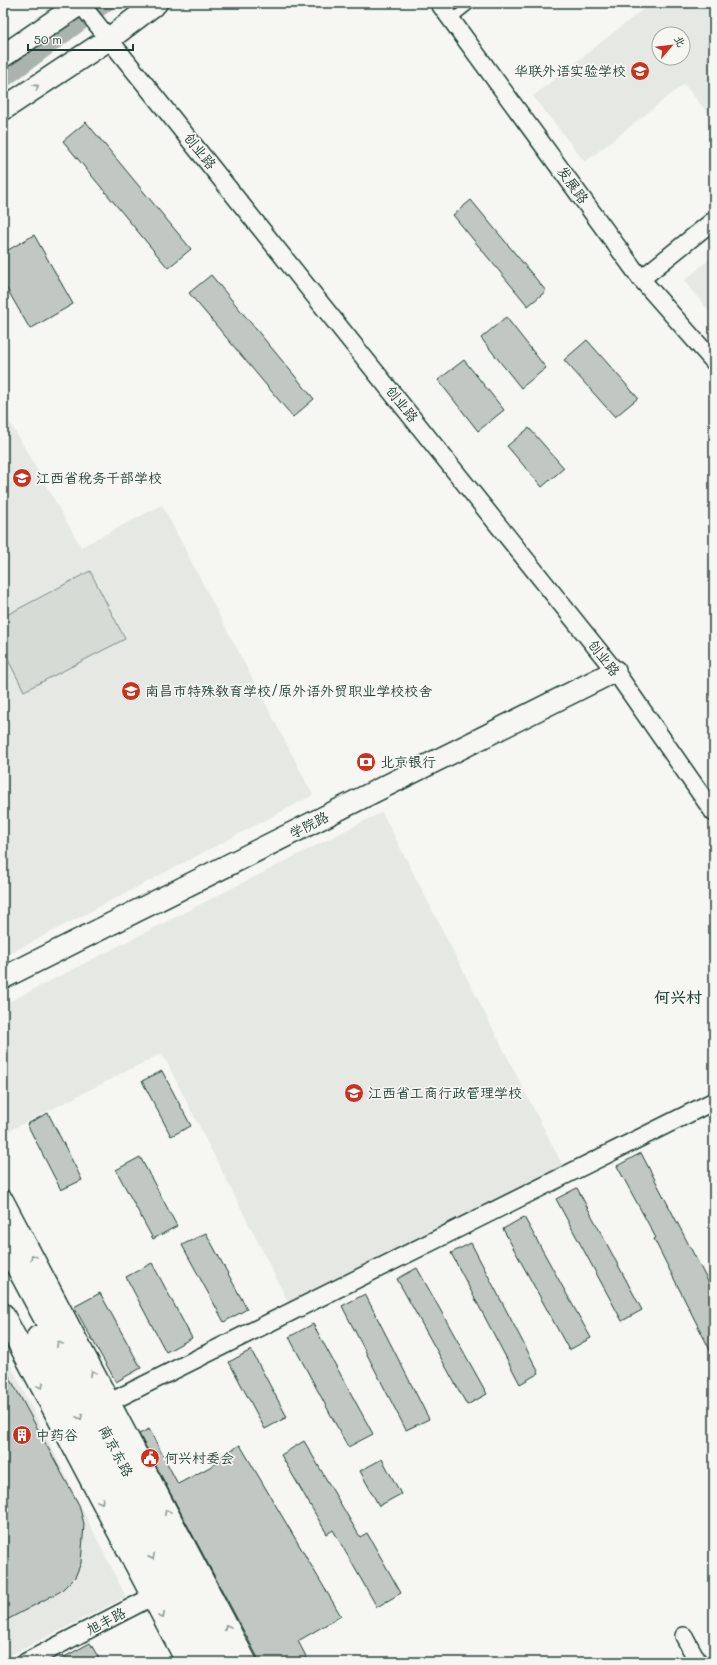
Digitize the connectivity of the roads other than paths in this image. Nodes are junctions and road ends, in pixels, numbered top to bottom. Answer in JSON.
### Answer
{"nodes":[{"id":1,"x":81,"y":3,"type":"edge"},
{"id":2,"x":156,"y":3,"type":"edge"},
{"id":3,"x":439,"y":3,"type":"edge"},
{"id":4,"x":472,"y":3,"type":"edge"},
{"id":5,"x":452,"y":19,"type":"junction"},
{"id":6,"x":109,"y":39,"type":"junction"},
{"id":7,"x":3,"y":56,"type":"edge"},
{"id":8,"x":3,"y":109,"type":"edge"},
{"id":9,"x":714,"y":220,"type":"edge"},
{"id":10,"x":641,"y":279,"type":"junction"},
{"id":11,"x":714,"y":362,"type":"edge"},
{"id":12,"x":615,"y":671,"type":"junction"},
{"id":13,"x":714,"y":813,"type":"edge"},
{"id":14,"x":3,"y":978,"type":"edge"},
{"id":15,"x":714,"y":1101,"type":"edge"},
{"id":16,"x":3,"y":1201,"type":"edge"},
{"id":17,"x":3,"y":1240,"type":"edge"},
{"id":18,"x":3,"y":1271,"type":"edge"},
{"id":19,"x":3,"y":1314,"type":"edge"},
{"id":20,"x":101,"y":1406,"type":"junction"},
{"id":21,"x":169,"y":1588,"type":"junction"},
{"id":22,"x":684,"y":1636,"type":"dead end"},
{"id":23,"x":26,"y":1662,"type":"edge"},
{"id":24,"x":187,"y":1662,"type":"edge"},
{"id":25,"x":207,"y":1662,"type":"edge"},
{"id":26,"x":229,"y":1662,"type":"edge"},
{"id":27,"x":246,"y":1662,"type":"edge"},
{"id":28,"x":698,"y":1662,"type":"edge"}],
"edges":[{"from":1,"to":6,"type":"street","name":"创业路"},
{"from":1,"to":7,"type":"main road"},
{"from":2,"to":6,"type":"main road"},
{"from":3,"to":5,"type":"street","name":"发展路"},
{"from":4,"to":5,"type":"lane"},
{"from":5,"to":10,"type":"street","name":"发展路"},
{"from":8,"to":6,"type":"main road","one_way":true},
{"from":6,"to":12,"type":"street","name":"创业路"},
{"from":9,"to":10,"type":"street"},
{"from":10,"to":11,"type":"street","name":"发展路"},
{"from":12,"to":13,"type":"street","name":"创业路"},
{"from":12,"to":14,"type":"street","name":"学院路"},
{"from":15,"to":20,"type":"street"},
{"from":20,"to":16,"type":"street","one_way":true},
{"from":20,"to":17,"type":"main road","name":"南京东路","one_way":true},
{"from":18,"to":21,"type":"main road","name":"南京东路","one_way":true},
{"from":19,"to":21,"type":"street","one_way":true},
{"from":20,"to":21,"type":"main road","name":"南京东路"},
{"from":27,"to":20,"type":"street","one_way":true},
{"from":21,"to":23,"type":"street","name":"旭丰路"},
{"from":21,"to":24,"type":"street","one_way":true},
{"from":21,"to":25,"type":"main road","name":"南京东路"},
{"from":21,"to":26,"type":"main road","name":"南京东路"},
{"from":22,"to":28,"type":"street"}]}
